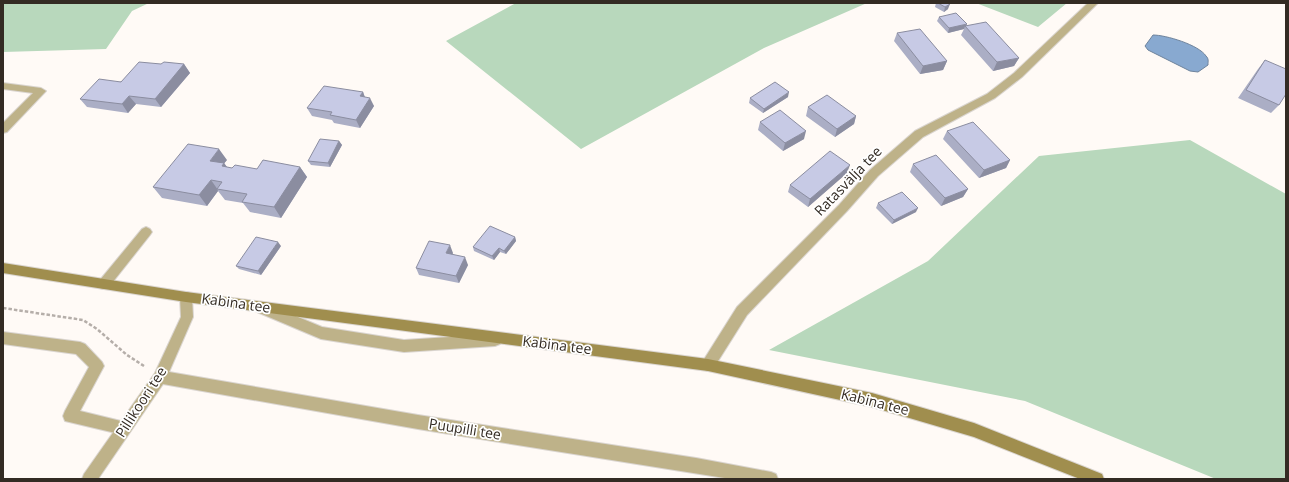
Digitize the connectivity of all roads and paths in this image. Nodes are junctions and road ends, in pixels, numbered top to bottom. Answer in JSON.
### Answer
{"nodes":[{"id":1,"x":1093,"y":3,"type":"edge"},
{"id":2,"x":3,"y":86,"type":"edge"},
{"id":3,"x":3,"y":130,"type":"edge"},
{"id":4,"x":146,"y":232,"type":"dead end"},
{"id":5,"x":3,"y":268,"type":"edge"},
{"id":6,"x":104,"y":284,"type":"junction"},
{"id":7,"x":186,"y":297,"type":"junction"},
{"id":8,"x":257,"y":306,"type":"junction"},
{"id":9,"x":3,"y":338,"type":"edge"},
{"id":10,"x":507,"y":339,"type":"junction"},
{"id":11,"x":708,"y":365,"type":"junction"},
{"id":12,"x":160,"y":377,"type":"junction"},
{"id":13,"x":124,"y":428,"type":"junction"},
{"id":14,"x":89,"y":479,"type":"edge"},
{"id":15,"x":771,"y":479,"type":"edge"},
{"id":16,"x":1097,"y":479,"type":"edge"}],
"edges":[{"from":1,"to":11,"type":"street","name":"Ratasvälja tee"},
{"from":2,"to":3,"type":"street"},
{"from":4,"to":6,"type":"street"},
{"from":5,"to":6,"type":"street","name":"Kabina tee"},
{"from":6,"to":7,"type":"street","name":"Kabina tee"},
{"from":7,"to":8,"type":"street","name":"Kabina tee"},
{"from":7,"to":12,"type":"street","name":"Pillikoori tee"},
{"from":8,"to":10,"type":"street","name":"Kabina tee"},
{"from":8,"to":10,"type":"street"},
{"from":9,"to":13,"type":"street"},
{"from":10,"to":11,"type":"street","name":"Kabina tee"},
{"from":11,"to":16,"type":"street","name":"Kabina tee"},
{"from":12,"to":13,"type":"street","name":"Pillikoori tee"},
{"from":12,"to":15,"type":"street","name":"Puupilli tee"},
{"from":13,"to":14,"type":"street","name":"Pillikoori tee"}]}
